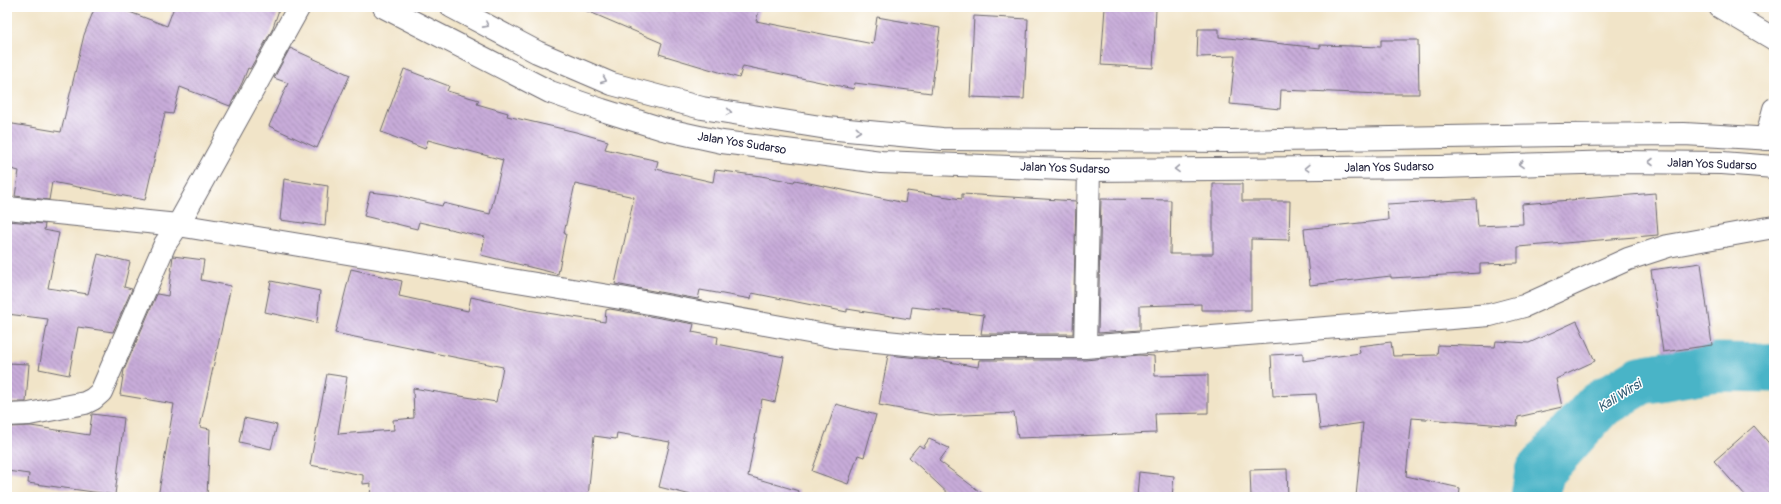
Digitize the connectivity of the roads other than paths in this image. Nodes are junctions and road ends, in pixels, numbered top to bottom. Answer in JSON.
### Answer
{"nodes":[{"id":1,"x":299,"y":7,"type":"edge"},
{"id":2,"x":384,"y":7,"type":"edge"},
{"id":3,"x":452,"y":7,"type":"edge"},
{"id":4,"x":1720,"y":7,"type":"edge"},
{"id":5,"x":1774,"y":38,"type":"edge"},
{"id":6,"x":1774,"y":109,"type":"edge"},
{"id":7,"x":1338,"y":138,"type":"junction"},
{"id":8,"x":1770,"y":139,"type":"edge"},
{"id":9,"x":1774,"y":167,"type":"edge"},
{"id":10,"x":1340,"y":168,"type":"junction"},
{"id":11,"x":1089,"y":170,"type":"junction"},
{"id":12,"x":7,"y":208,"type":"edge"},
{"id":13,"x":178,"y":225,"type":"junction"},
{"id":14,"x":1774,"y":227,"type":"edge"},
{"id":15,"x":1085,"y":347,"type":"junction"},
{"id":16,"x":7,"y":416,"type":"edge"}],
"edges":[{"from":1,"to":13,"type":"main road"},
{"from":2,"to":11,"type":"main road","name":"Jalan Yos Sudarso"},
{"from":3,"to":7,"type":"main road","one_way":true},
{"from":4,"to":5,"type":"main road"},
{"from":6,"to":8,"type":"main road"},
{"from":7,"to":8,"type":"main road"},
{"from":7,"to":10,"type":"main road"},
{"from":9,"to":10,"type":"main road","name":"Jalan Yos Sudarso","one_way":true},
{"from":10,"to":11,"type":"main road","name":"Jalan Yos Sudarso","one_way":true},
{"from":11,"to":15,"type":"main road"},
{"from":12,"to":13,"type":"main road"},
{"from":13,"to":15,"type":"main road"},
{"from":13,"to":16,"type":"main road"},
{"from":14,"to":15,"type":"main road"}]}
